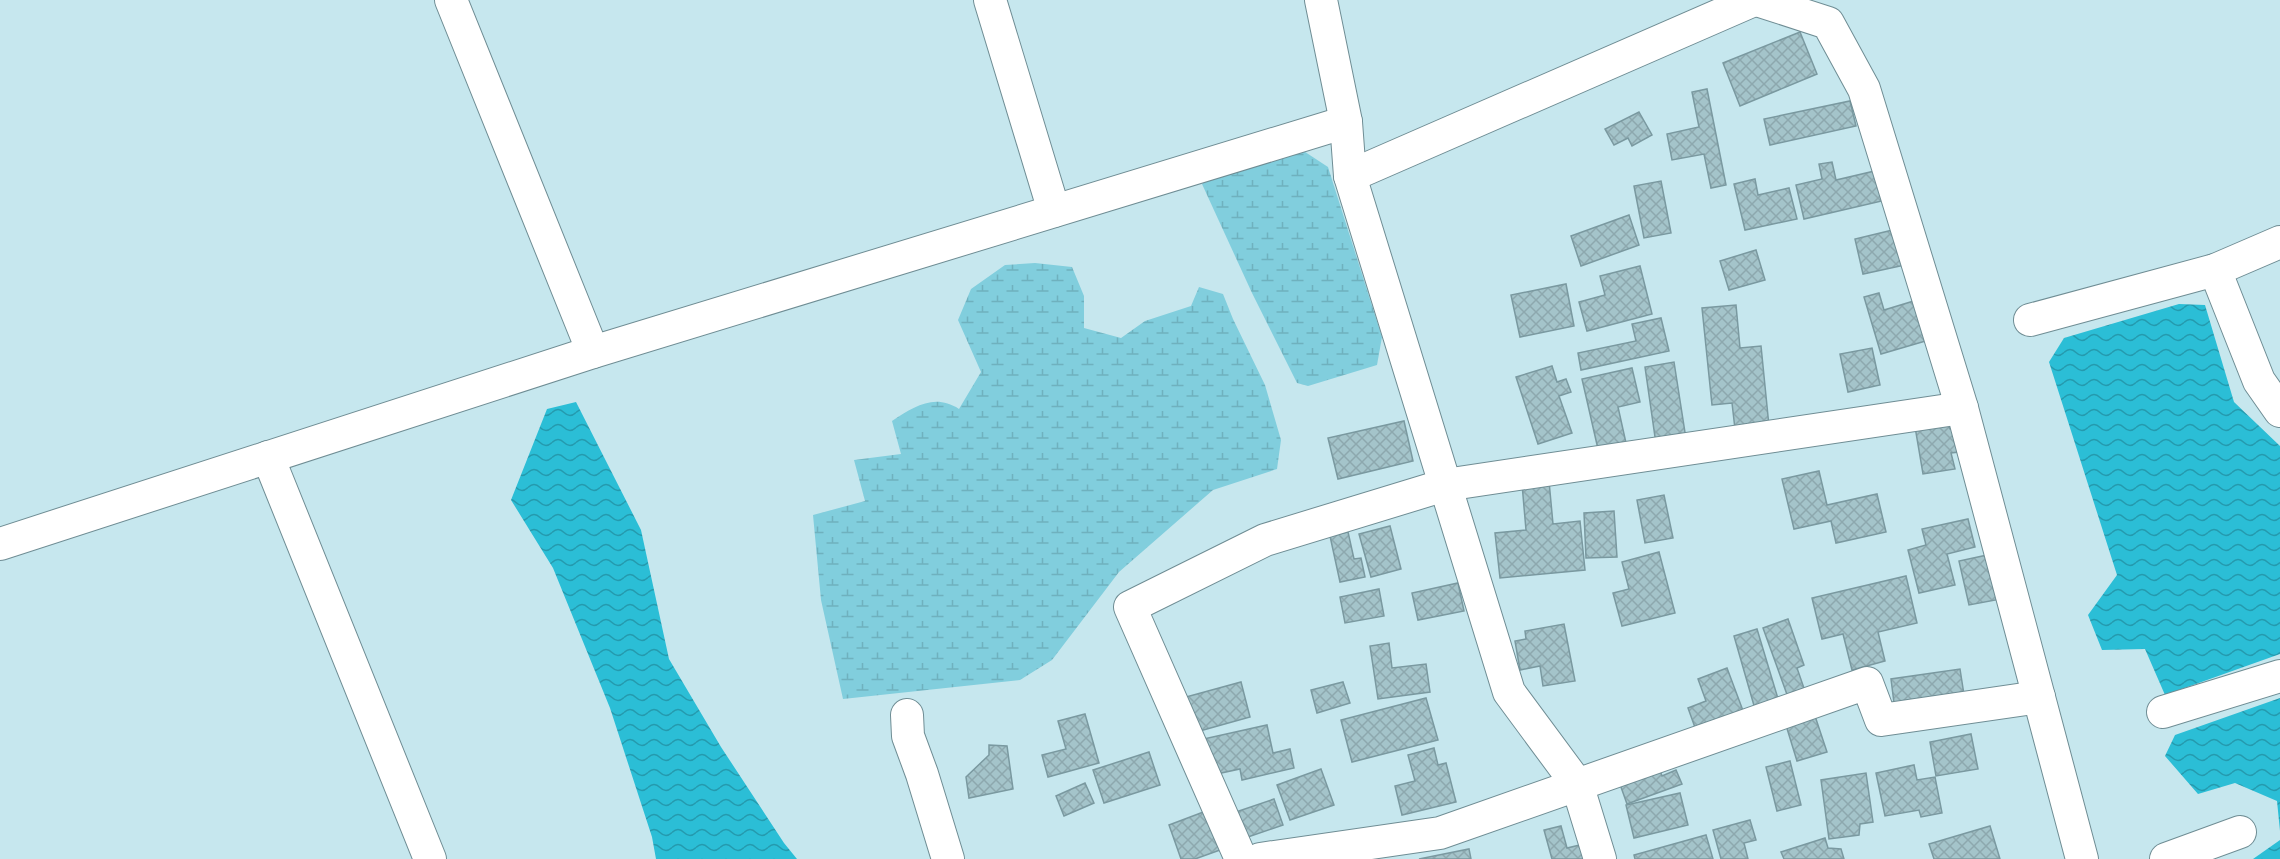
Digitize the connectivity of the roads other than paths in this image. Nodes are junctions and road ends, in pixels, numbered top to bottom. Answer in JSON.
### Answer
{"nodes":[{"id":1,"x":451,"y":0,"type":"edge"},
{"id":2,"x":990,"y":0,"type":"edge"},
{"id":3,"x":1321,"y":0,"type":"edge"},
{"id":4,"x":1756,"y":0,"type":"edge"},
{"id":5,"x":1346,"y":122,"type":"junction"},
{"id":6,"x":1350,"y":176,"type":"junction"},
{"id":7,"x":1054,"y":211,"type":"junction"},
{"id":8,"x":2280,"y":242,"type":"edge"},
{"id":9,"x":2215,"y":270,"type":"junction"},
{"id":10,"x":2030,"y":320,"type":"dead end"},
{"id":11,"x":593,"y":352,"type":"junction"},
{"id":12,"x":1962,"y":408,"type":"junction"},
{"id":13,"x":2280,"y":411,"type":"edge"},
{"id":14,"x":268,"y":457,"type":"junction"},
{"id":15,"x":1445,"y":485,"type":"junction"},
{"id":16,"x":0,"y":544,"type":"edge"},
{"id":17,"x":2280,"y":676,"type":"edge"},
{"id":18,"x":2039,"y":697,"type":"junction"},
{"id":19,"x":2163,"y":712,"type":"dead end"},
{"id":20,"x":907,"y":715,"type":"dead end"},
{"id":21,"x":1577,"y":784,"type":"junction"},
{"id":22,"x":2240,"y":832,"type":"dead end"},
{"id":23,"x":430,"y":859,"type":"edge"},
{"id":24,"x":948,"y":859,"type":"edge"},
{"id":25,"x":1241,"y":859,"type":"edge"},
{"id":26,"x":1260,"y":859,"type":"edge"},
{"id":27,"x":1600,"y":859,"type":"edge"},
{"id":28,"x":2082,"y":859,"type":"edge"},
{"id":29,"x":2166,"y":859,"type":"edge"}],
"edges":[{"from":1,"to":11,"type":"street"},
{"from":2,"to":7,"type":"street"},
{"from":3,"to":5,"type":"street"},
{"from":4,"to":6,"type":"street"},
{"from":4,"to":12,"type":"street"},
{"from":5,"to":6,"type":"street"},
{"from":5,"to":7,"type":"street"},
{"from":6,"to":15,"type":"street"},
{"from":7,"to":11,"type":"street"},
{"from":8,"to":9,"type":"street"},
{"from":9,"to":10,"type":"street"},
{"from":9,"to":13,"type":"street"},
{"from":11,"to":14,"type":"street"},
{"from":12,"to":15,"type":"street"},
{"from":12,"to":18,"type":"street"},
{"from":14,"to":16,"type":"street"},
{"from":14,"to":23,"type":"street"},
{"from":15,"to":21,"type":"street"},
{"from":15,"to":25,"type":"street"},
{"from":17,"to":19,"type":"street"},
{"from":18,"to":21,"type":"street"},
{"from":18,"to":28,"type":"street"},
{"from":20,"to":24,"type":"street"},
{"from":21,"to":26,"type":"street"},
{"from":21,"to":27,"type":"street"},
{"from":22,"to":29,"type":"street"}]}
